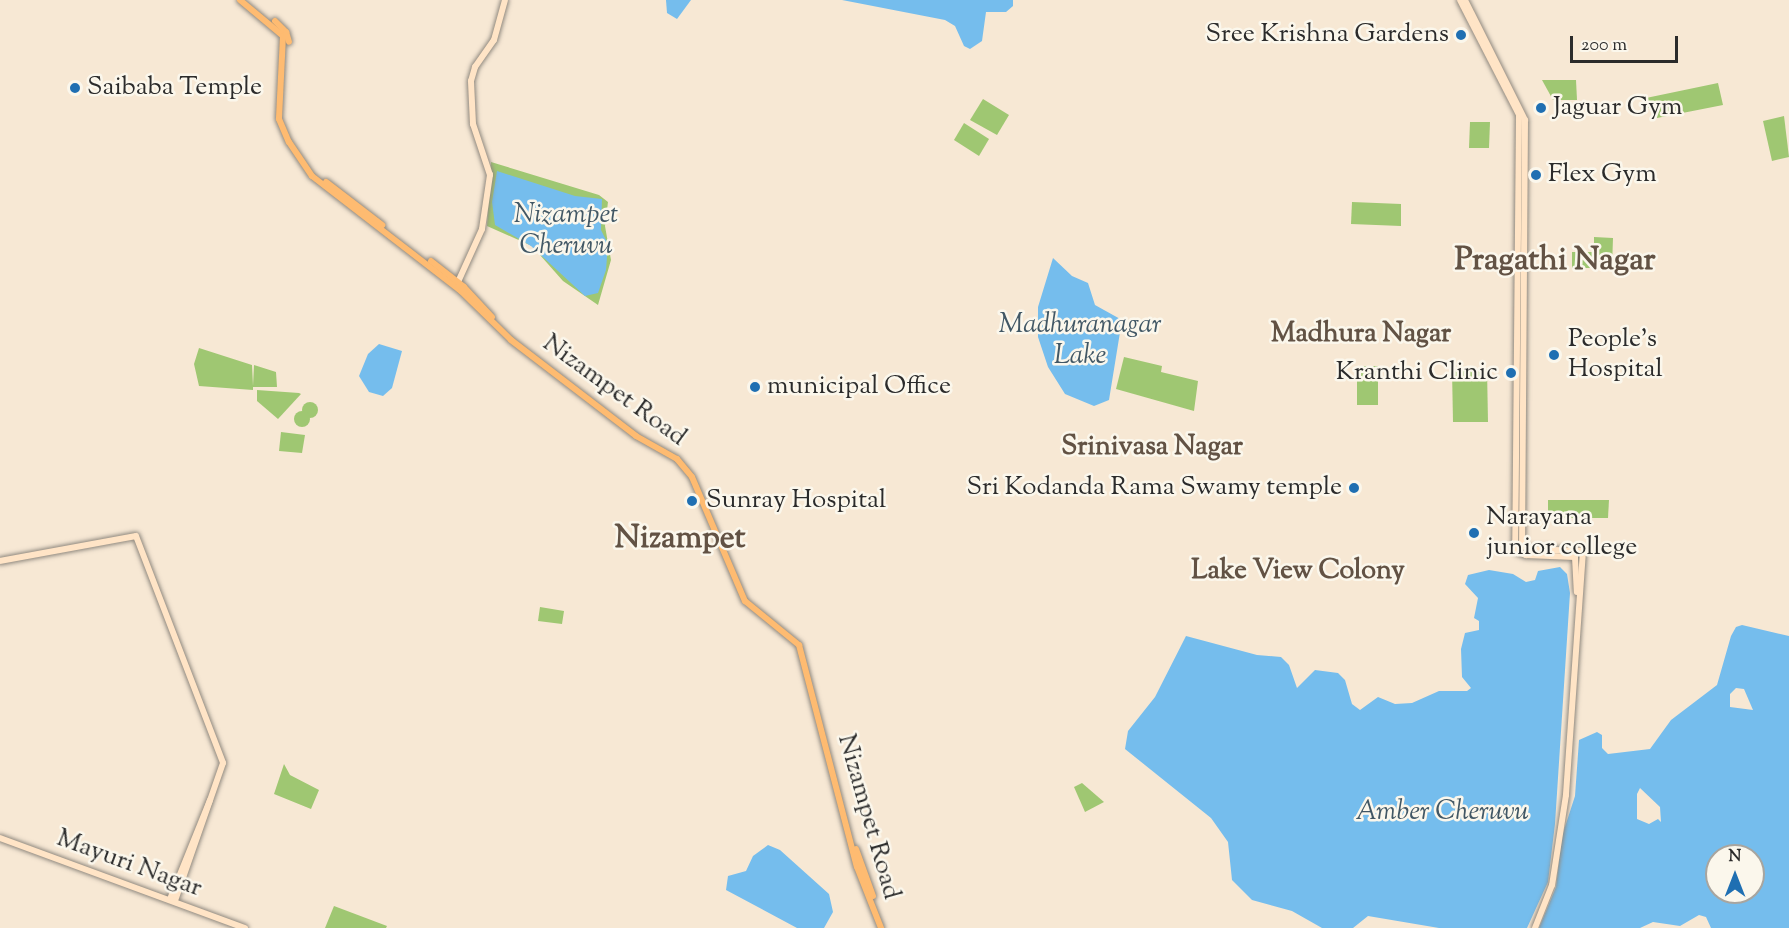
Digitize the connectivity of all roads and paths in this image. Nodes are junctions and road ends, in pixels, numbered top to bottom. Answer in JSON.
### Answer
{"nodes":[{"id":1,"x":505,"y":0,"type":"edge"},
{"id":2,"x":1460,"y":0,"type":"edge"},
{"id":3,"x":1465,"y":0,"type":"edge"},
{"id":4,"x":244,"y":1,"type":"edge"},
{"id":5,"x":458,"y":282,"type":"junction"},
{"id":6,"x":475,"y":302,"type":"junction"},
{"id":7,"x":1576,"y":554,"type":"junction"},
{"id":8,"x":0,"y":561,"type":"edge"},
{"id":9,"x":0,"y":838,"type":"edge"},
{"id":10,"x":172,"y":900,"type":"junction"},
{"id":11,"x":245,"y":928,"type":"edge"},
{"id":12,"x":883,"y":928,"type":"edge"},
{"id":13,"x":1534,"y":928,"type":"edge"}],
"edges":[{"from":1,"to":5,"type":"main road"},
{"from":2,"to":7,"type":"main road"},
{"from":3,"to":7,"type":"main road"},
{"from":4,"to":5,"type":"main road","name":"Nizampet Road"},
{"from":4,"to":6,"type":"main road","name":"Nizampet Road"},
{"from":5,"to":6,"type":"main road","name":"Nizampet Road"},
{"from":6,"to":12,"type":"main road","name":"Nizampet Road"},
{"from":7,"to":13,"type":"main road"},
{"from":7,"to":13,"type":"main road"},
{"from":8,"to":10,"type":"main road"},
{"from":9,"to":10,"type":"main road","name":"Mayuri Nagar"},
{"from":10,"to":11,"type":"main road","name":"Mayuri Nagar"}]}
